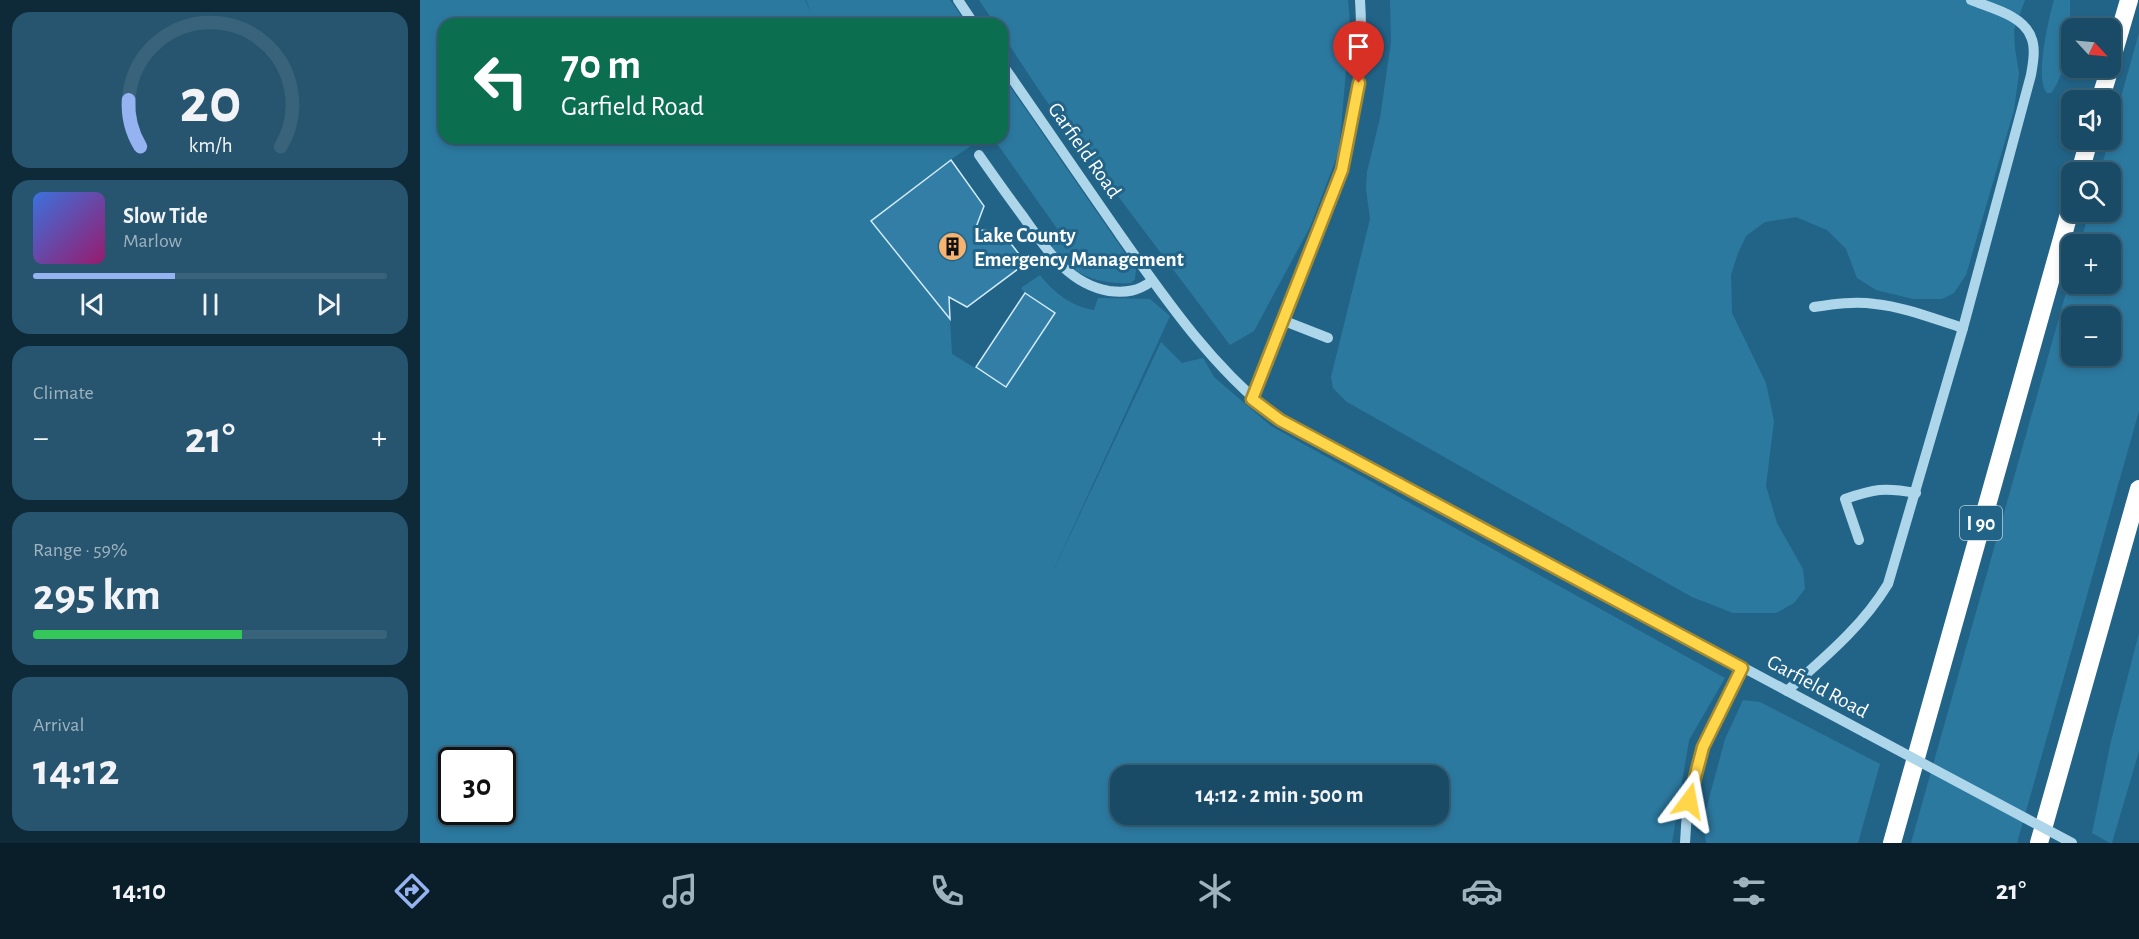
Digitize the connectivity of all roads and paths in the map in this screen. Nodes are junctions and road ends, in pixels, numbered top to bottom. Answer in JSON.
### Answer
{"nodes":[{"id":1,"x":958,"y":0,"type":"edge"},
{"id":2,"x":1360,"y":0,"type":"edge"},
{"id":3,"x":1971,"y":0,"type":"edge"},
{"id":4,"x":2129,"y":0,"type":"edge"},
{"id":5,"x":970,"y":18,"type":"edge"},
{"id":6,"x":2121,"y":28,"type":"edge"},
{"id":7,"x":1008,"y":73,"type":"edge"},
{"id":8,"x":979,"y":154,"type":"dead end"},
{"id":9,"x":2067,"y":222,"type":"edge"},
{"id":10,"x":1152,"y":281,"type":"junction"},
{"id":11,"x":1814,"y":307,"type":"dead end"},
{"id":12,"x":1282,"y":320,"type":"junction"},
{"id":13,"x":1963,"y":328,"type":"junction"},
{"id":14,"x":1328,"y":338,"type":"dead end"},
{"id":15,"x":1252,"y":399,"type":"junction"},
{"id":16,"x":2139,"y":489,"type":"edge"},
{"id":17,"x":1916,"y":493,"type":"junction"},
{"id":18,"x":1859,"y":540,"type":"dead end"},
{"id":19,"x":1742,"y":668,"type":"junction"},
{"id":20,"x":1787,"y":691,"type":"junction"},
{"id":21,"x":1684,"y":843,"type":"edge"},
{"id":22,"x":1892,"y":843,"type":"edge"},
{"id":23,"x":2039,"y":843,"type":"edge"},
{"id":24,"x":2072,"y":843,"type":"edge"}],
"edges":[{"from":1,"to":5,"type":"street"},
{"from":2,"to":12,"type":"street"},
{"from":3,"to":13,"type":"street"},
{"from":4,"to":6,"type":"highway"},
{"from":7,"to":10,"type":"street","name":"Garfield Road"},
{"from":8,"to":10,"type":"street"},
{"from":9,"to":22,"type":"highway","number":"I 90"},
{"from":10,"to":15,"type":"street","name":"Garfield Road"},
{"from":11,"to":13,"type":"street"},
{"from":12,"to":14,"type":"street"},
{"from":12,"to":15,"type":"street"},
{"from":13,"to":17,"type":"street"},
{"from":15,"to":19,"type":"street","name":"Garfield Road"},
{"from":16,"to":23,"type":"highway"},
{"from":17,"to":18,"type":"street"},
{"from":17,"to":20,"type":"street"},
{"from":19,"to":20,"type":"street","name":"Garfield Road"},
{"from":19,"to":21,"type":"street"},
{"from":20,"to":24,"type":"street","name":"Garfield Road","bridge":true}]}
